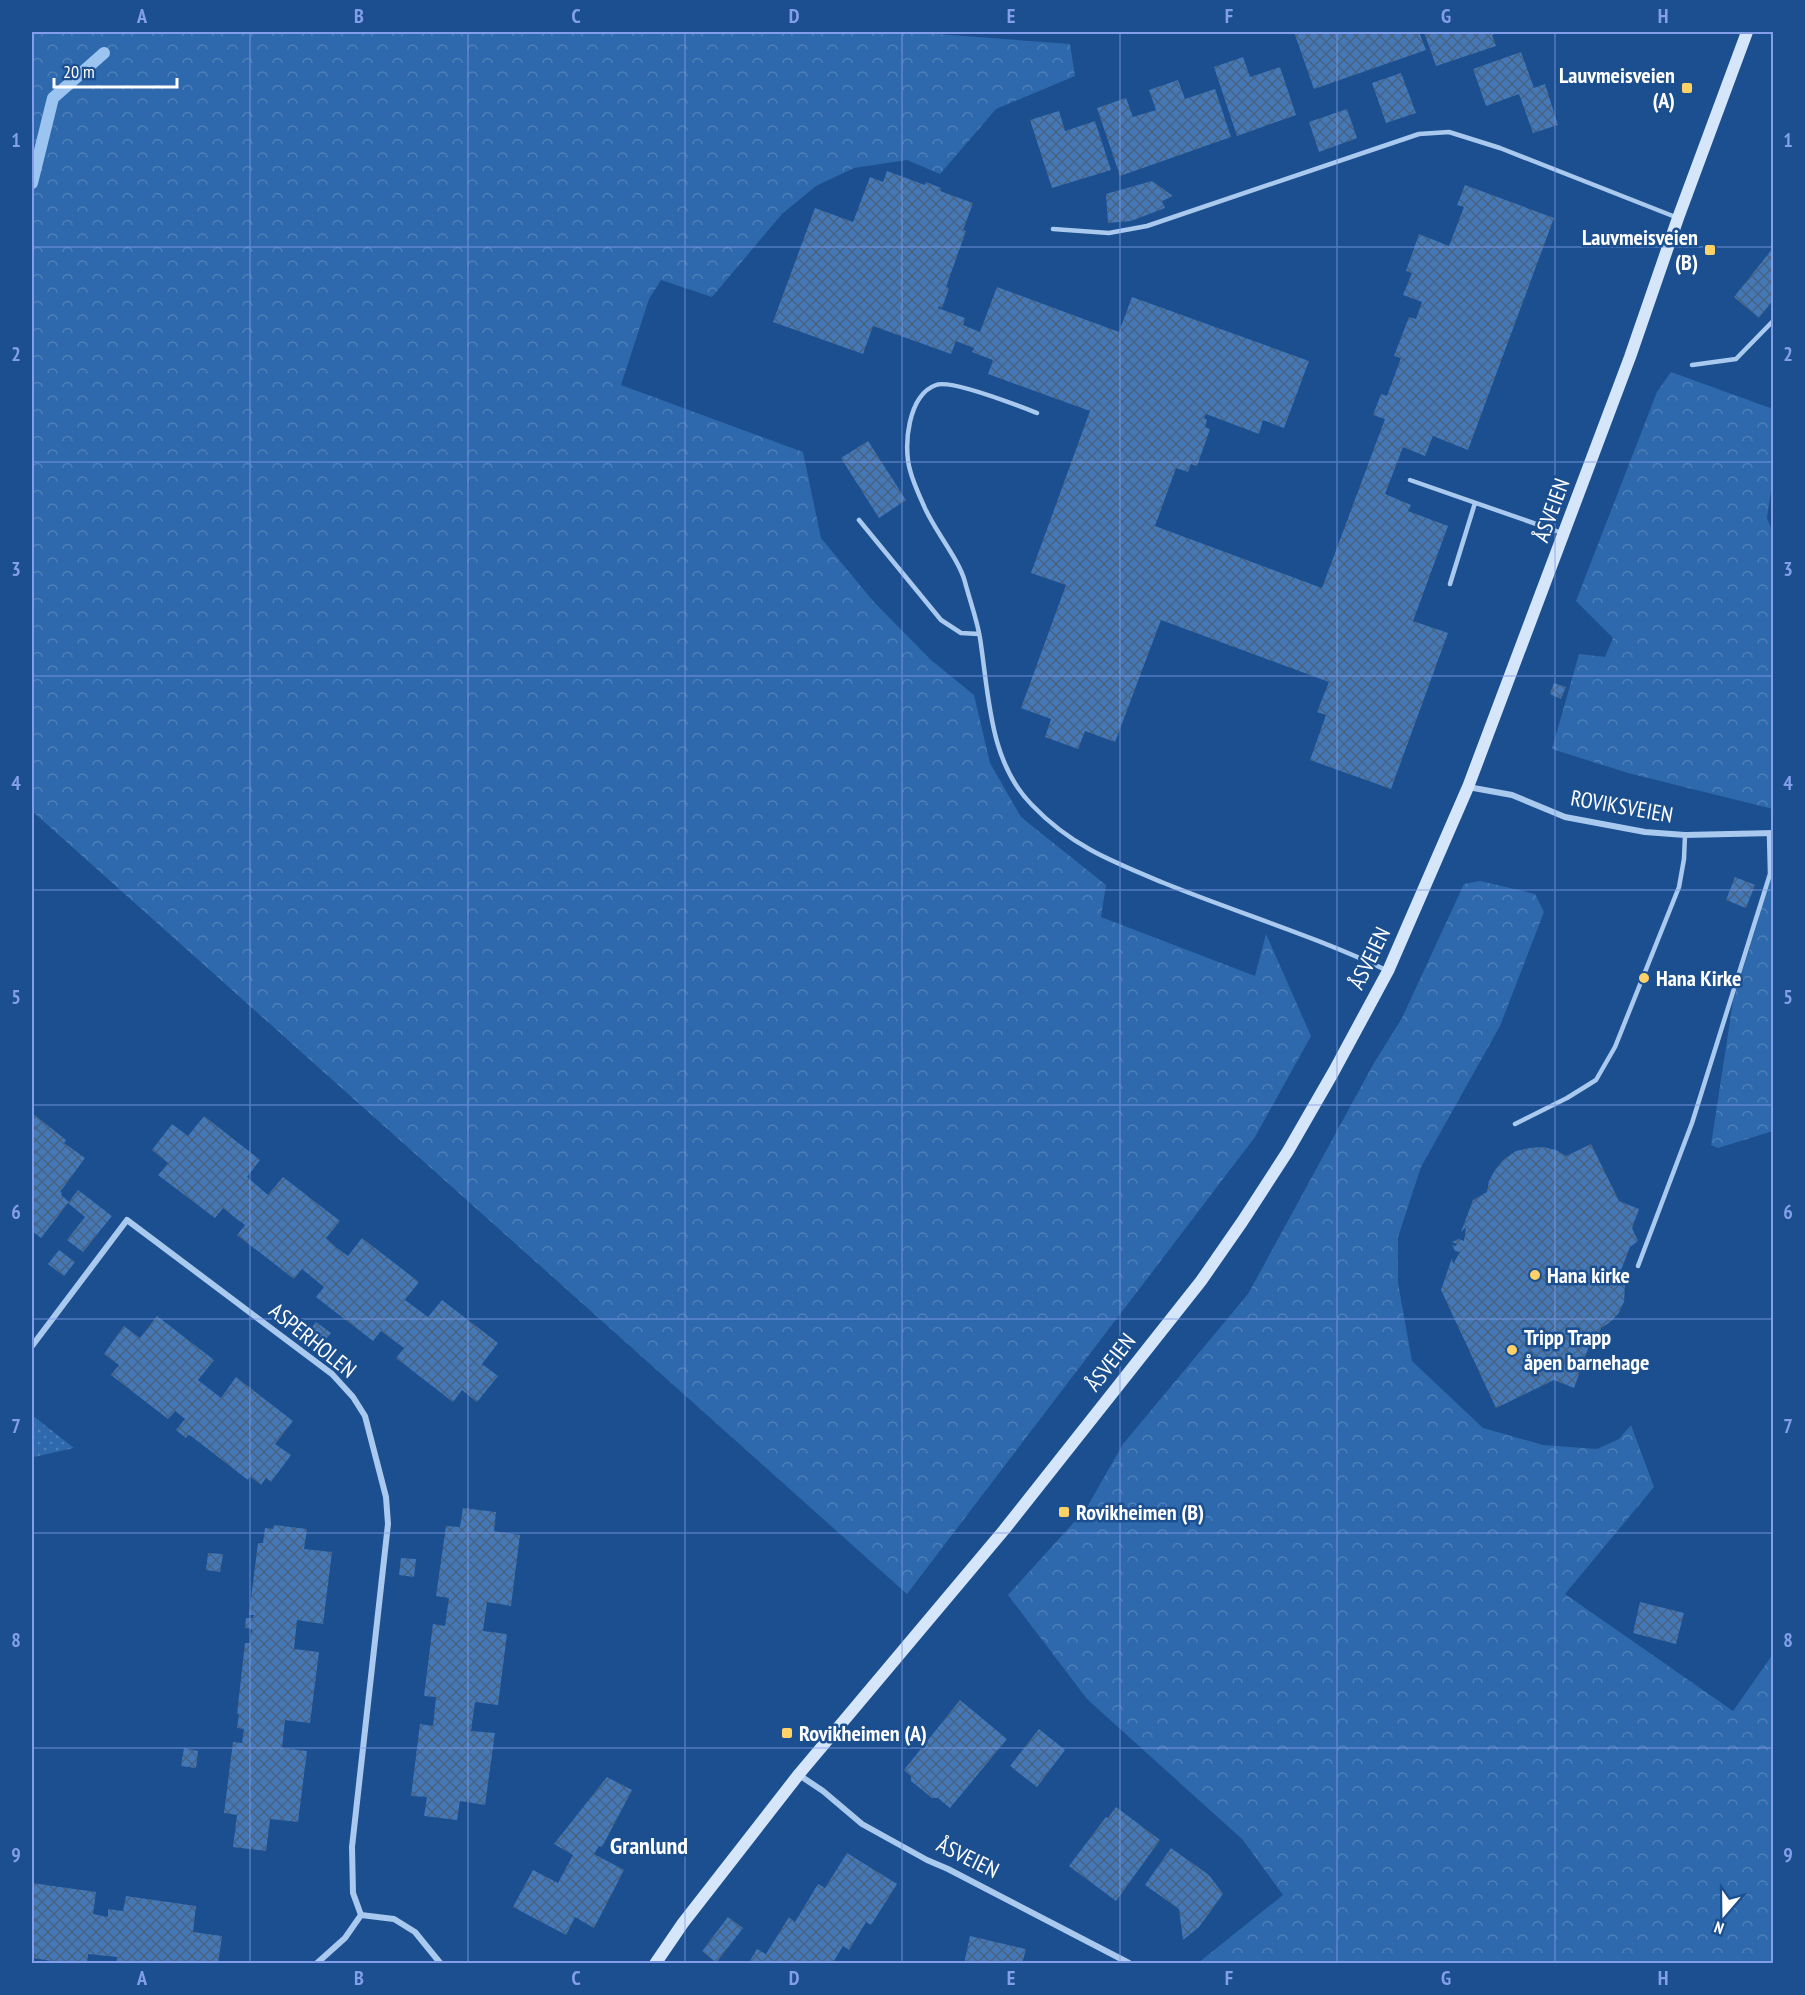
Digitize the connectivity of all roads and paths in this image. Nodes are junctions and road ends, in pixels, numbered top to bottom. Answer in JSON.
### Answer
{"nodes":[{"id":1,"x":1747,"y":32,"type":"edge"},
{"id":2,"x":1678,"y":218,"type":"junction"},
{"id":3,"x":1053,"y":229,"type":"dead end"},
{"id":4,"x":1773,"y":320,"type":"edge"},
{"id":5,"x":1692,"y":365,"type":"dead end"},
{"id":6,"x":1037,"y":413,"type":"dead end"},
{"id":7,"x":1410,"y":480,"type":"dead end"},
{"id":8,"x":1475,"y":503,"type":"junction"},
{"id":9,"x":859,"y":520,"type":"dead end"},
{"id":10,"x":1565,"y":534,"type":"junction"},
{"id":11,"x":1450,"y":584,"type":"dead end"},
{"id":12,"x":979,"y":634,"type":"junction"},
{"id":13,"x":1468,"y":787,"type":"junction"},
{"id":14,"x":1771,"y":834,"type":"edge"},
{"id":15,"x":1685,"y":835,"type":"junction"},
{"id":16,"x":1388,"y":971,"type":"junction"},
{"id":17,"x":1515,"y":1124,"type":"dead end"},
{"id":18,"x":1638,"y":1266,"type":"dead end"},
{"id":19,"x":32,"y":1346,"type":"edge"},
{"id":20,"x":799,"y":1774,"type":"junction"},
{"id":21,"x":361,"y":1915,"type":"junction"},
{"id":22,"x":1129,"y":1963,"type":"edge"},
{"id":23,"x":316,"y":1964,"type":"edge"},
{"id":24,"x":441,"y":1964,"type":"edge"},
{"id":25,"x":655,"y":1964,"type":"edge"}],
"edges":[{"from":1,"to":2,"type":"street","name":"ÅSVEIEN"},
{"from":2,"to":3,"type":"lane"},
{"from":2,"to":10,"type":"street","name":"ÅSVEIEN"},
{"from":4,"to":5,"type":"lane"},
{"from":6,"to":12,"type":"lane"},
{"from":7,"to":8,"type":"lane"},
{"from":8,"to":10,"type":"lane"},
{"from":8,"to":11,"type":"lane"},
{"from":9,"to":12,"type":"lane"},
{"from":10,"to":13,"type":"street","name":"ÅSVEIEN"},
{"from":12,"to":16,"type":"lane"},
{"from":13,"to":15,"type":"street","name":"ROVIKSVEIEN"},
{"from":13,"to":16,"type":"street","name":"ÅSVEIEN"},
{"from":14,"to":15,"type":"street","name":"ROVIKSVEIEN"},
{"from":14,"to":18,"type":"lane"},
{"from":15,"to":17,"type":"lane"},
{"from":16,"to":20,"type":"street","name":"ÅSVEIEN"},
{"from":19,"to":21,"type":"street","name":"ASPERHOLEN"},
{"from":20,"to":22,"type":"street","name":"ÅSVEIEN"},
{"from":20,"to":25,"type":"street","name":"ÅSVEIEN"},
{"from":21,"to":23,"type":"street"},
{"from":21,"to":24,"type":"street"}]}
